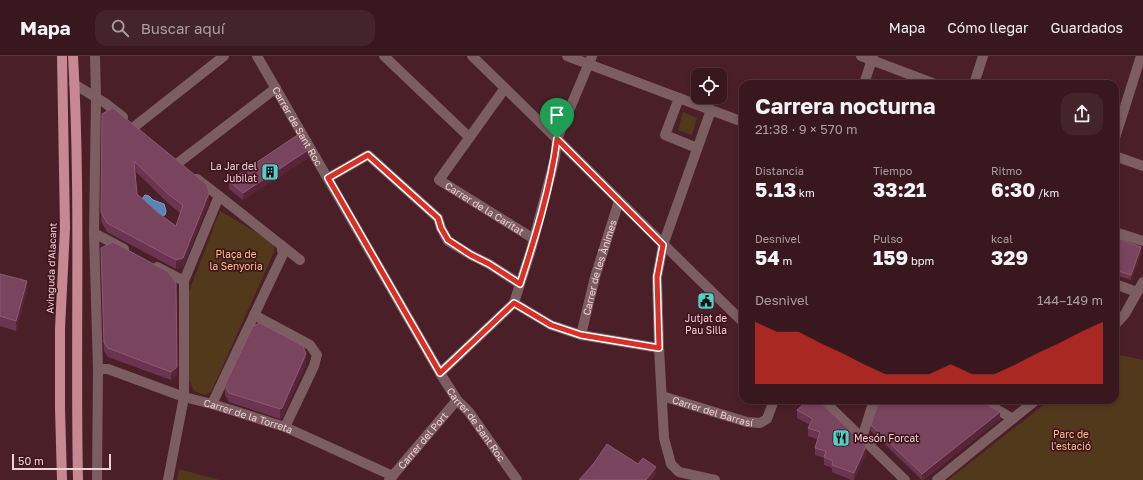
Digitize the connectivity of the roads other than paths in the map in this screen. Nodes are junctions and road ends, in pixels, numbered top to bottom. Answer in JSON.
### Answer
{"nodes":[{"id":1,"x":62,"y":56,"type":"edge"},
{"id":2,"x":73,"y":56,"type":"edge"},
{"id":3,"x":95,"y":56,"type":"edge"},
{"id":4,"x":224,"y":56,"type":"edge"},
{"id":5,"x":257,"y":56,"type":"edge"},
{"id":6,"x":384,"y":56,"type":"edge"},
{"id":7,"x":472,"y":56,"type":"edge"},
{"id":8,"x":567,"y":56,"type":"edge"},
{"id":9,"x":861,"y":56,"type":"edge"},
{"id":10,"x":984,"y":56,"type":"edge"},
{"id":11,"x":1142,"y":56,"type":"edge"},
{"id":12,"x":872,"y":58,"type":"edge"},
{"id":13,"x":591,"y":60,"type":"edge"},
{"id":14,"x":865,"y":80,"type":"edge"},
{"id":15,"x":925,"y":80,"type":"edge"},
{"id":16,"x":975,"y":80,"type":"edge"},
{"id":17,"x":74,"y":84,"type":"junction"},
{"id":18,"x":276,"y":88,"type":"junction"},
{"id":19,"x":505,"y":88,"type":"junction"},
{"id":20,"x":96,"y":98,"type":"junction"},
{"id":21,"x":679,"y":98,"type":"junction"},
{"id":22,"x":711,"y":110,"type":"junction"},
{"id":23,"x":739,"y":120,"type":"edge"},
{"id":24,"x":1119,"y":126,"type":"edge"},
{"id":25,"x":469,"y":137,"type":"junction"},
{"id":26,"x":557,"y":139,"type":"junction"},
{"id":27,"x":697,"y":148,"type":"junction"},
{"id":28,"x":1119,"y":157,"type":"edge"},
{"id":29,"x":1142,"y":164,"type":"edge"},
{"id":30,"x":328,"y":178,"type":"junction"},
{"id":31,"x":219,"y":196,"type":"junction"},
{"id":32,"x":619,"y":201,"type":"junction"},
{"id":33,"x":94,"y":233,"type":"junction"},
{"id":34,"x":1119,"y":233,"type":"edge"},
{"id":35,"x":534,"y":239,"type":"junction"},
{"id":36,"x":1143,"y":241,"type":"edge"},
{"id":37,"x":281,"y":245,"type":"junction"},
{"id":38,"x":663,"y":245,"type":"junction"},
{"id":39,"x":136,"y":255,"type":"edge"},
{"id":40,"x":300,"y":260,"type":"dead end"},
{"id":41,"x":149,"y":262,"type":"edge"},
{"id":42,"x":184,"y":281,"type":"junction"},
{"id":43,"x":1143,"y":282,"type":"edge"},
{"id":44,"x":520,"y":284,"type":"junction"},
{"id":45,"x":1119,"y":285,"type":"edge"},
{"id":46,"x":1137,"y":292,"type":"junction"},
{"id":47,"x":514,"y":303,"type":"junction"},
{"id":48,"x":254,"y":315,"type":"junction"},
{"id":49,"x":739,"y":318,"type":"edge"},
{"id":50,"x":1119,"y":321,"type":"edge"},
{"id":51,"x":581,"y":335,"type":"junction"},
{"id":52,"x":659,"y":348,"type":"junction"},
{"id":53,"x":98,"y":369,"type":"junction"},
{"id":54,"x":440,"y":373,"type":"junction"},
{"id":55,"x":662,"y":396,"type":"junction"},
{"id":56,"x":184,"y":398,"type":"junction"},
{"id":57,"x":457,"y":400,"type":"junction"},
{"id":58,"x":212,"y":404,"type":"junction"},
{"id":59,"x":773,"y":404,"type":"edge"},
{"id":60,"x":827,"y":404,"type":"edge"},
{"id":61,"x":873,"y":404,"type":"edge"},
{"id":62,"x":988,"y":404,"type":"edge"},
{"id":63,"x":1031,"y":404,"type":"edge"},
{"id":64,"x":1013,"y":419,"type":"junction"},
{"id":65,"x":285,"y":427,"type":"junction"},
{"id":66,"x":862,"y":438,"type":"junction"},
{"id":67,"x":391,"y":478,"type":"edge"},
{"id":68,"x":62,"y":480,"type":"edge"},
{"id":69,"x":78,"y":480,"type":"edge"},
{"id":70,"x":97,"y":480,"type":"edge"},
{"id":71,"x":168,"y":480,"type":"edge"},
{"id":72,"x":517,"y":480,"type":"edge"},
{"id":73,"x":714,"y":480,"type":"edge"},
{"id":74,"x":905,"y":480,"type":"edge"},
{"id":75,"x":937,"y":480,"type":"edge"}],
"edges":[{"from":1,"to":68,"type":"main road","name":"Avinguda d'Alacant"},
{"from":2,"to":17,"type":"main road"},
{"from":3,"to":20,"type":"street"},
{"from":4,"to":20,"type":"street"},
{"from":5,"to":18,"type":"street","name":"Carrer de Sant Roc"},
{"from":6,"to":25,"type":"street"},
{"from":7,"to":19,"type":"street"},
{"from":8,"to":13,"type":"street"},
{"from":9,"to":12,"type":"street"},
{"from":10,"to":16,"type":"street"},
{"from":11,"to":24,"type":"street"},
{"from":12,"to":14,"type":"street"},
{"from":12,"to":15,"type":"street"},
{"from":13,"to":21,"type":"street"},
{"from":13,"to":26,"type":"street"},
{"from":17,"to":20,"type":"street"},
{"from":17,"to":69,"type":"main road"},
{"from":18,"to":30,"type":"street","name":"Carrer de Sant Roc"},
{"from":18,"to":31,"type":"street"},
{"from":19,"to":25,"type":"street","name":"Carrer de la Caritat"},
{"from":19,"to":26,"type":"street"},
{"from":20,"to":33,"type":"street"},
{"from":21,"to":22,"type":"street"},
{"from":21,"to":27,"type":"street"},
{"from":22,"to":23,"type":"street"},
{"from":22,"to":27,"type":"street"},
{"from":25,"to":35,"type":"street","name":"Carrer de la Caritat"},
{"from":26,"to":32,"type":"street"},
{"from":26,"to":35,"type":"street"},
{"from":27,"to":38,"type":"street"},
{"from":28,"to":29,"type":"street"},
{"from":30,"to":44,"type":"street"},
{"from":30,"to":54,"type":"street","name":"Carrer de Sant Roc"},
{"from":31,"to":37,"type":"street"},
{"from":31,"to":42,"type":"street"},
{"from":32,"to":38,"type":"street"},
{"from":32,"to":51,"type":"street","name":"Carrer de les Ànimes"},
{"from":33,"to":39,"type":"street"},
{"from":33,"to":53,"type":"street"},
{"from":34,"to":36,"type":"street"},
{"from":35,"to":44,"type":"street"},
{"from":37,"to":40,"type":"street"},
{"from":37,"to":48,"type":"street"},
{"from":38,"to":49,"type":"street"},
{"from":38,"to":52,"type":"street"},
{"from":41,"to":42,"type":"street"},
{"from":42,"to":56,"type":"street"},
{"from":43,"to":46,"type":"street"},
{"from":44,"to":47,"type":"street"},
{"from":45,"to":46,"type":"street"},
{"from":46,"to":50,"type":"street"},
{"from":47,"to":51,"type":"street"},
{"from":47,"to":54,"type":"street"},
{"from":48,"to":58,"type":"street"},
{"from":48,"to":65,"type":"street"},
{"from":51,"to":52,"type":"street"},
{"from":52,"to":55,"type":"street"},
{"from":53,"to":56,"type":"street","name":"Carrer de la Torreta"},
{"from":53,"to":70,"type":"street"},
{"from":54,"to":57,"type":"street","name":"Carrer de Sant Roc"},
{"from":55,"to":59,"type":"street","name":"Carrer del Barrasí"},
{"from":55,"to":73,"type":"street"},
{"from":56,"to":58,"type":"street","name":"Carrer de la Torreta"},
{"from":56,"to":71,"type":"street"},
{"from":57,"to":67,"type":"street","name":"Carrer del Port"},
{"from":57,"to":72,"type":"street","name":"Carrer de Sant Roc"},
{"from":58,"to":65,"type":"street","name":"Carrer de la Torreta"},
{"from":60,"to":66,"type":"street"},
{"from":61,"to":66,"type":"street"},
{"from":62,"to":64,"type":"street"},
{"from":63,"to":64,"type":"street"},
{"from":64,"to":75,"type":"street"},
{"from":65,"to":67,"type":"street","name":"Carrer de la Torreta"},
{"from":66,"to":74,"type":"street"}]}
